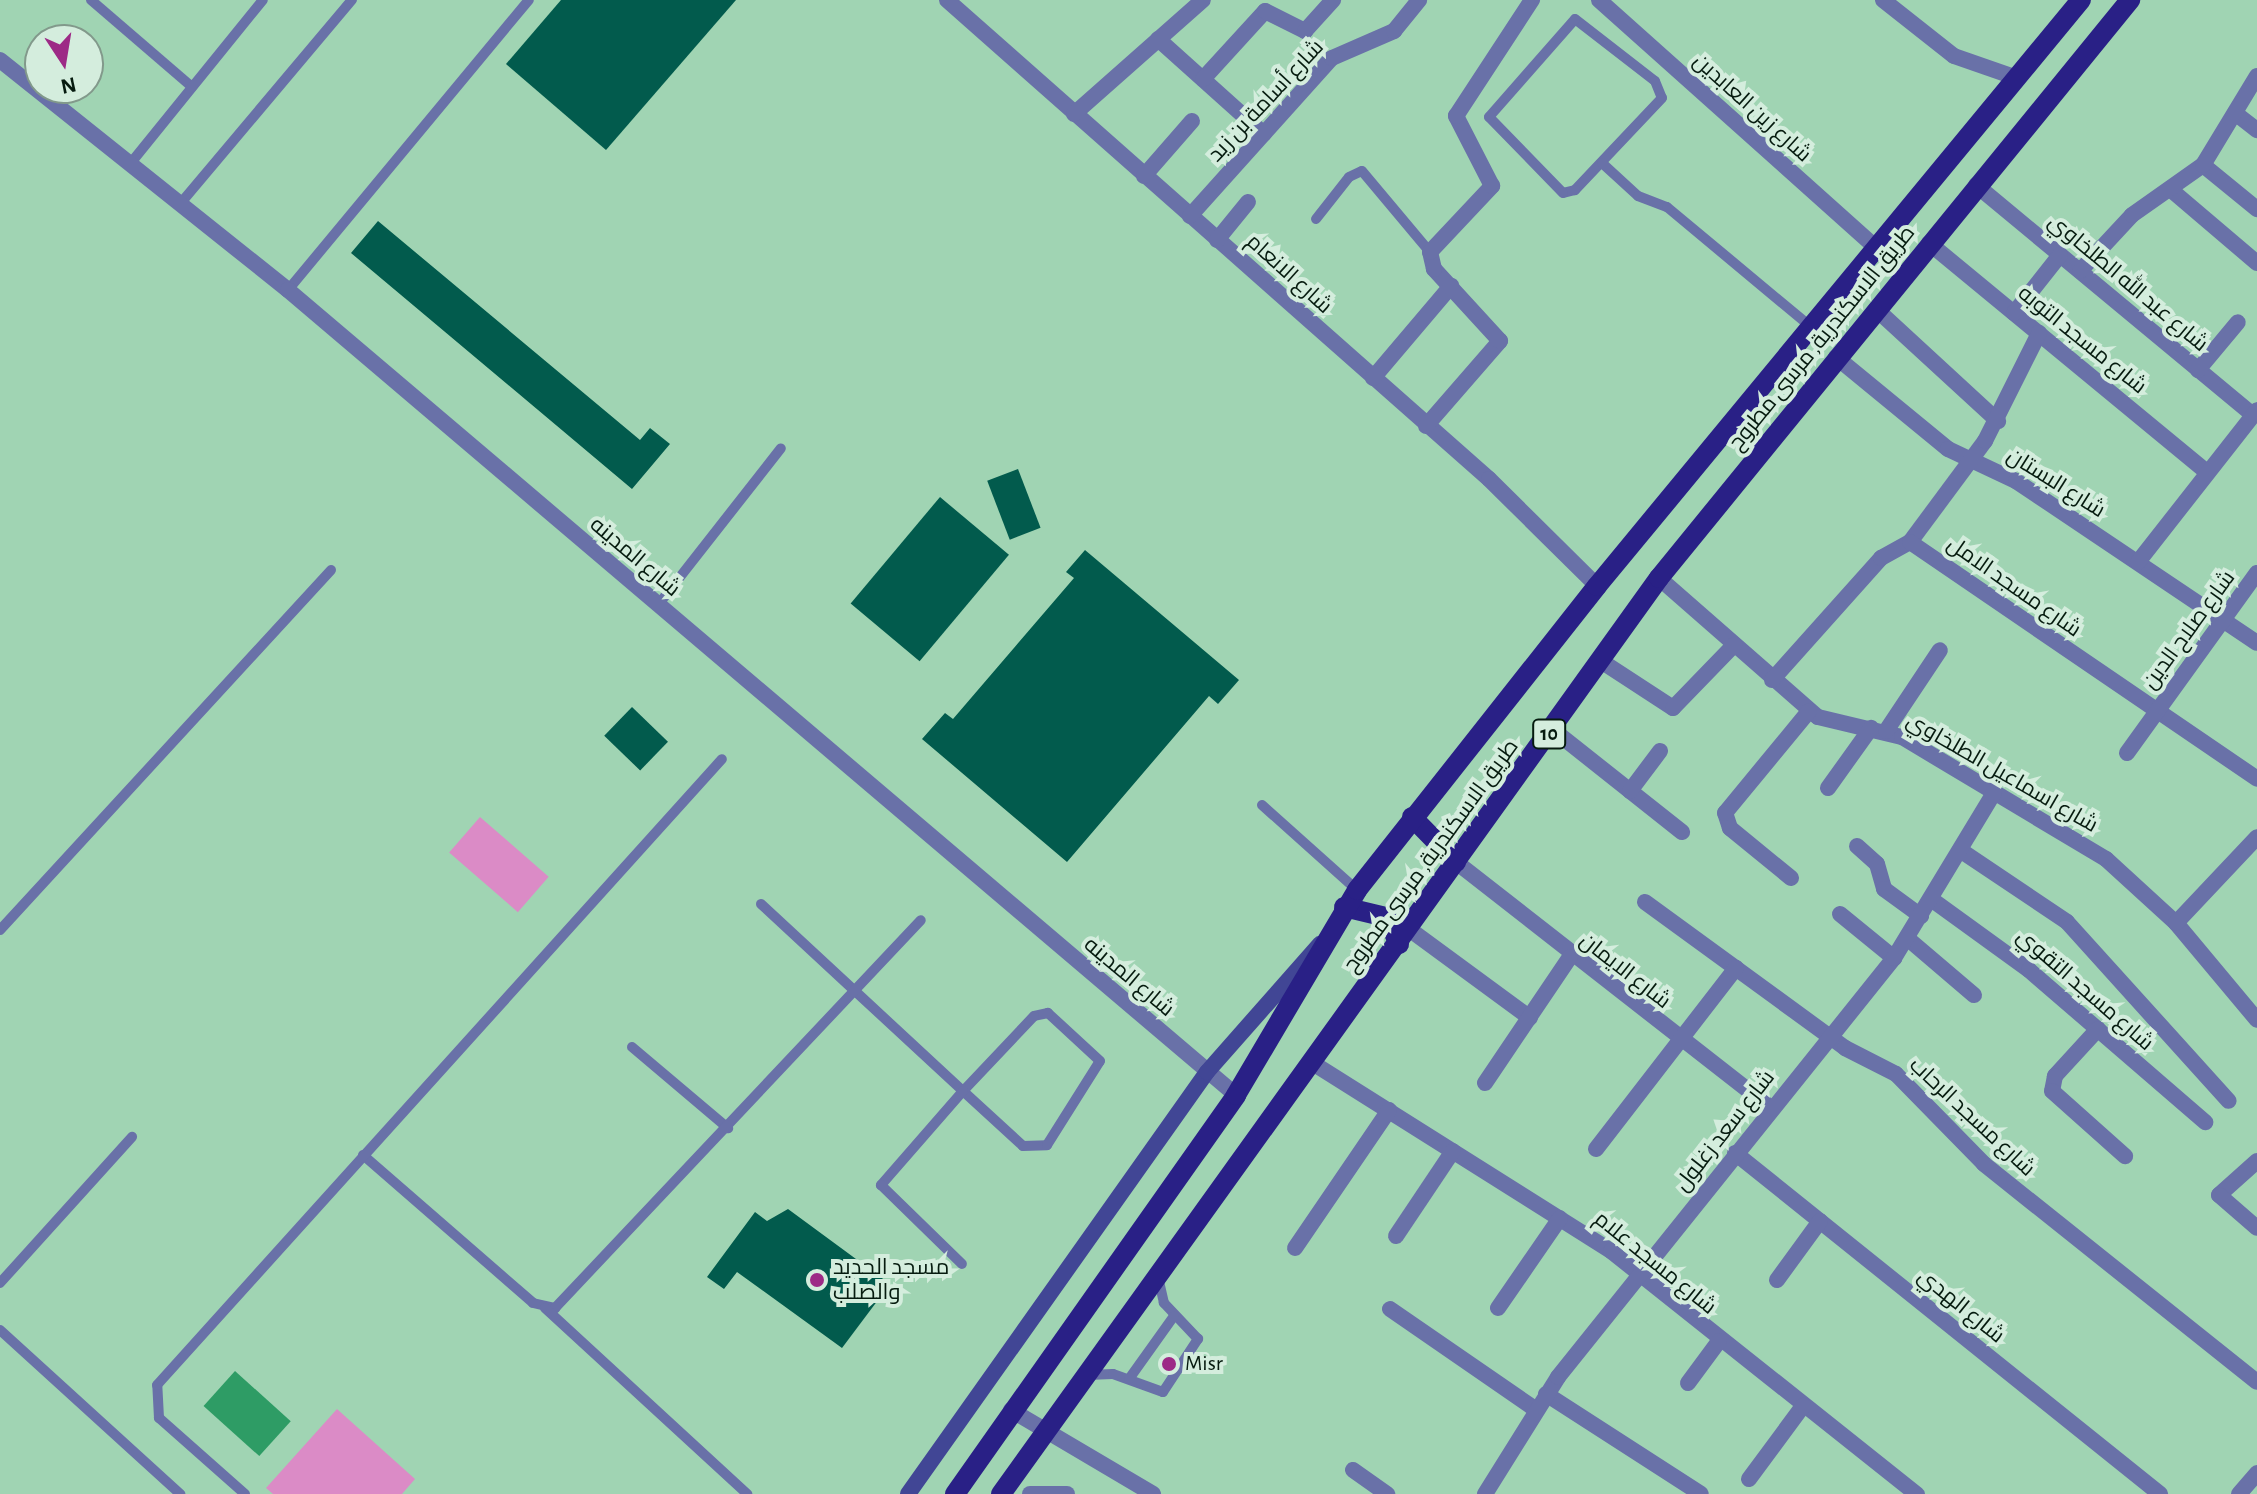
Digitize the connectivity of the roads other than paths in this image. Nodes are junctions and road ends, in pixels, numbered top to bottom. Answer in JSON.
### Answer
{"nodes":[{"id":1,"x":91,"y":0,"type":"edge"},
{"id":2,"x":263,"y":0,"type":"edge"},
{"id":3,"x":352,"y":0,"type":"edge"},
{"id":4,"x":529,"y":0,"type":"edge"},
{"id":5,"x":947,"y":0,"type":"edge"},
{"id":6,"x":1203,"y":0,"type":"edge"},
{"id":7,"x":1333,"y":0,"type":"edge"},
{"id":8,"x":1532,"y":0,"type":"edge"},
{"id":9,"x":1599,"y":0,"type":"edge"},
{"id":10,"x":1883,"y":0,"type":"edge"},
{"id":11,"x":2081,"y":0,"type":"edge"},
{"id":12,"x":2130,"y":0,"type":"edge"},
{"id":13,"x":1410,"y":3,"type":"edge"},
{"id":14,"x":1158,"y":39,"type":"junction"},
{"id":15,"x":0,"y":60,"type":"edge"},
{"id":16,"x":2257,"y":76,"type":"edge"},
{"id":17,"x":2017,"y":78,"type":"junction"},
{"id":18,"x":1203,"y":79,"type":"junction"},
{"id":19,"x":192,"y":87,"type":"junction"},
{"id":20,"x":2235,"y":113,"type":"junction"},
{"id":21,"x":1074,"y":114,"type":"junction"},
{"id":22,"x":1192,"y":121,"type":"dead end"},
{"id":23,"x":2257,"y":130,"type":"edge"},
{"id":24,"x":1264,"y":134,"type":"junction"},
{"id":25,"x":1602,"y":163,"type":"junction"},
{"id":26,"x":130,"y":164,"type":"junction"},
{"id":27,"x":2203,"y":165,"type":"junction"},
{"id":28,"x":1144,"y":176,"type":"junction"},
{"id":29,"x":1976,"y":185,"type":"junction"},
{"id":30,"x":2170,"y":189,"type":"junction"},
{"id":31,"x":1248,"y":202,"type":"dead end"},
{"id":32,"x":180,"y":204,"type":"junction"},
{"id":33,"x":2257,"y":209,"type":"edge"},
{"id":34,"x":1190,"y":216,"type":"junction"},
{"id":35,"x":1316,"y":219,"type":"dead end"},
{"id":36,"x":1217,"y":240,"type":"junction"},
{"id":37,"x":1929,"y":243,"type":"junction"},
{"id":38,"x":1876,"y":248,"type":"junction"},
{"id":39,"x":1430,"y":252,"type":"junction"},
{"id":40,"x":2060,"y":255,"type":"junction"},
{"id":41,"x":2257,"y":263,"type":"edge"},
{"id":42,"x":2080,"y":271,"type":"junction"},
{"id":43,"x":1451,"y":286,"type":"junction"},
{"id":44,"x":288,"y":290,"type":"junction"},
{"id":45,"x":1876,"y":309,"type":"junction"},
{"id":46,"x":2014,"y":313,"type":"junction"},
{"id":47,"x":2238,"y":322,"type":"dead end"},
{"id":48,"x":1811,"y":327,"type":"junction"},
{"id":49,"x":2039,"y":333,"type":"junction"},
{"id":50,"x":1836,"y":357,"type":"junction"},
{"id":51,"x":2198,"y":370,"type":"junction"},
{"id":52,"x":1373,"y":378,"type":"junction"},
{"id":53,"x":2255,"y":413,"type":"edge"},
{"id":54,"x":1998,"y":421,"type":"junction"},
{"id":55,"x":1426,"y":426,"type":"junction"},
{"id":56,"x":781,"y":448,"type":"dead end"},
{"id":57,"x":1971,"y":461,"type":"junction"},
{"id":58,"x":2207,"y":472,"type":"junction"},
{"id":59,"x":1910,"y":542,"type":"junction"},
{"id":60,"x":2138,"y":562,"type":"junction"},
{"id":61,"x":331,"y":570,"type":"dead end"},
{"id":62,"x":2257,"y":573,"type":"edge"},
{"id":63,"x":1659,"y":578,"type":"junction"},
{"id":64,"x":1597,"y":586,"type":"junction"},
{"id":65,"x":658,"y":605,"type":"junction"},
{"id":66,"x":2223,"y":619,"type":"junction"},
{"id":67,"x":2257,"y":643,"type":"edge"},
{"id":68,"x":1734,"y":645,"type":"junction"},
{"id":69,"x":1940,"y":650,"type":"dead end"},
{"id":70,"x":1601,"y":661,"type":"junction"},
{"id":71,"x":1772,"y":680,"type":"junction"},
{"id":72,"x":1809,"y":711,"type":"junction"},
{"id":73,"x":2156,"y":713,"type":"junction"},
{"id":74,"x":1552,"y":729,"type":"junction"},
{"id":75,"x":1878,"y":730,"type":"junction"},
{"id":76,"x":1660,"y":751,"type":"dead end"},
{"id":77,"x":2127,"y":753,"type":"dead end"},
{"id":78,"x":722,"y":759,"type":"dead end"},
{"id":79,"x":2257,"y":779,"type":"edge"},
{"id":80,"x":1828,"y":788,"type":"dead end"},
{"id":81,"x":1630,"y":791,"type":"junction"},
{"id":82,"x":1994,"y":793,"type":"junction"},
{"id":83,"x":1262,"y":805,"type":"dead end"},
{"id":84,"x":1412,"y":817,"type":"junction"},
{"id":85,"x":1682,"y":832,"type":"dead end"},
{"id":86,"x":2257,"y":837,"type":"edge"},
{"id":87,"x":1857,"y":846,"type":"dead end"},
{"id":88,"x":1960,"y":850,"type":"junction"},
{"id":89,"x":1456,"y":862,"type":"junction"},
{"id":90,"x":1791,"y":878,"type":"dead end"},
{"id":91,"x":1357,"y":890,"type":"junction"},
{"id":92,"x":1931,"y":899,"type":"junction"},
{"id":93,"x":1645,"y":902,"type":"dead end"},
{"id":94,"x":761,"y":904,"type":"dead end"},
{"id":95,"x":1344,"y":907,"type":"junction"},
{"id":96,"x":1840,"y":914,"type":"dead end"},
{"id":97,"x":1921,"y":916,"type":"junction"},
{"id":98,"x":921,"y":920,"type":"dead end"},
{"id":99,"x":2176,"y":923,"type":"junction"},
{"id":100,"x":0,"y":930,"type":"edge"},
{"id":101,"x":1404,"y":936,"type":"junction"},
{"id":102,"x":1907,"y":938,"type":"junction"},
{"id":103,"x":1324,"y":940,"type":"junction"},
{"id":104,"x":1570,"y":957,"type":"junction"},
{"id":105,"x":1894,"y":958,"type":"junction"},
{"id":106,"x":1736,"y":968,"type":"junction"},
{"id":107,"x":855,"y":991,"type":"junction"},
{"id":108,"x":1974,"y":995,"type":"dead end"},
{"id":109,"x":1530,"y":1018,"type":"junction"},
{"id":110,"x":2257,"y":1020,"type":"edge"},
{"id":111,"x":2098,"y":1029,"type":"junction"},
{"id":112,"x":1828,"y":1036,"type":"junction"},
{"id":113,"x":1680,"y":1041,"type":"junction"},
{"id":114,"x":632,"y":1047,"type":"dead end"},
{"id":115,"x":1311,"y":1062,"type":"junction"},
{"id":116,"x":1207,"y":1072,"type":"junction"},
{"id":117,"x":1485,"y":1083,"type":"dead end"},
{"id":118,"x":963,"y":1091,"type":"junction"},
{"id":119,"x":1236,"y":1095,"type":"junction"},
{"id":120,"x":2229,"y":1101,"type":"dead end"},
{"id":121,"x":1771,"y":1108,"type":"junction"},
{"id":122,"x":1389,"y":1110,"type":"junction"},
{"id":123,"x":2205,"y":1122,"type":"dead end"},
{"id":124,"x":728,"y":1128,"type":"junction"},
{"id":125,"x":132,"y":1137,"type":"dead end"},
{"id":126,"x":1596,"y":1149,"type":"dead end"},
{"id":127,"x":1453,"y":1151,"type":"junction"},
{"id":128,"x":1735,"y":1153,"type":"junction"},
{"id":129,"x":363,"y":1155,"type":"junction"},
{"id":130,"x":2125,"y":1156,"type":"dead end"},
{"id":131,"x":2257,"y":1161,"type":"edge"},
{"id":132,"x":1560,"y":1218,"type":"junction"},
{"id":133,"x":1820,"y":1221,"type":"junction"},
{"id":134,"x":2257,"y":1228,"type":"edge"},
{"id":135,"x":1396,"y":1236,"type":"dead end"},
{"id":136,"x":1295,"y":1248,"type":"dead end"},
{"id":137,"x":962,"y":1264,"type":"dead end"},
{"id":138,"x":1157,"y":1271,"type":"junction"},
{"id":139,"x":1638,"y":1277,"type":"junction"},
{"id":140,"x":1777,"y":1280,"type":"dead end"},
{"id":141,"x":0,"y":1283,"type":"edge"},
{"id":142,"x":545,"y":1308,"type":"junction"},
{"id":143,"x":1498,"y":1308,"type":"dead end"},
{"id":144,"x":1390,"y":1309,"type":"dead end"},
{"id":145,"x":1174,"y":1316,"type":"junction"},
{"id":146,"x":0,"y":1330,"type":"edge"},
{"id":147,"x":1719,"y":1341,"type":"junction"},
{"id":148,"x":1081,"y":1376,"type":"junction"},
{"id":149,"x":1129,"y":1379,"type":"junction"},
{"id":150,"x":2257,"y":1382,"type":"edge"},
{"id":151,"x":1688,"y":1383,"type":"dead end"},
{"id":152,"x":1546,"y":1394,"type":"junction"},
{"id":153,"x":1803,"y":1406,"type":"junction"},
{"id":154,"x":1535,"y":1409,"type":"junction"},
{"id":155,"x":1011,"y":1410,"type":"junction"},
{"id":156,"x":1042,"y":1429,"type":"junction"},
{"id":157,"x":1353,"y":1470,"type":"dead end"},
{"id":158,"x":2257,"y":1473,"type":"edge"},
{"id":159,"x":1749,"y":1479,"type":"dead end"},
{"id":160,"x":180,"y":1494,"type":"edge"},
{"id":161,"x":245,"y":1494,"type":"edge"},
{"id":162,"x":747,"y":1494,"type":"edge"},
{"id":163,"x":908,"y":1494,"type":"edge"},
{"id":164,"x":955,"y":1494,"type":"edge"},
{"id":165,"x":1001,"y":1494,"type":"edge"},
{"id":166,"x":1030,"y":1494,"type":"edge"},
{"id":167,"x":1067,"y":1494,"type":"edge"},
{"id":168,"x":1153,"y":1494,"type":"edge"},
{"id":169,"x":1387,"y":1494,"type":"edge"},
{"id":170,"x":1485,"y":1494,"type":"edge"},
{"id":171,"x":1701,"y":1494,"type":"edge"},
{"id":172,"x":1917,"y":1494,"type":"edge"},
{"id":173,"x":2160,"y":1494,"type":"edge"},
{"id":174,"x":2239,"y":1494,"type":"edge"}],
"edges":[{"from":1,"to":19,"type":"lane"},
{"from":2,"to":19,"type":"lane"},
{"from":3,"to":32,"type":"lane"},
{"from":4,"to":44,"type":"lane"},
{"from":5,"to":21,"type":"street","name":"شارع الانعام"},
{"from":6,"to":14,"type":"street"},
{"from":7,"to":18,"type":"street"},
{"from":8,"to":39,"type":"street"},
{"from":9,"to":38,"type":"street","name":"شارع زين العابدين"},
{"from":10,"to":17,"type":"street"},
{"from":11,"to":17,"type":"main road","name":"طريق الاسكندرية, مرسى مطروح","number":"10"},
{"from":12,"to":29,"type":"main road","name":"طريق الاسكندرية, مرسى مطروح","number":"10"},
{"from":13,"to":24,"type":"street","name":"شارع أسامة بن زيد"},
{"from":14,"to":18,"type":"street"},
{"from":14,"to":21,"type":"street"},
{"from":15,"to":26,"type":"street","name":"شارع المدينه"},
{"from":16,"to":20,"type":"street"},
{"from":17,"to":38,"type":"main road","name":"طريق الاسكندرية, مرسى مطروح","number":"10"},
{"from":18,"to":24,"type":"street"},
{"from":19,"to":26,"type":"lane"},
{"from":20,"to":23,"type":"street"},
{"from":20,"to":27,"type":"street"},
{"from":21,"to":28,"type":"street","name":"شارع الانعام"},
{"from":22,"to":28,"type":"street"},
{"from":24,"to":34,"type":"street","name":"شارع أسامة بن زيد"},
{"from":25,"to":25,"type":"lane"},
{"from":25,"to":48,"type":"lane"},
{"from":26,"to":32,"type":"street","name":"شارع المدينه"},
{"from":27,"to":30,"type":"street"},
{"from":27,"to":33,"type":"street"},
{"from":28,"to":34,"type":"street","name":"شارع الانعام"},
{"from":29,"to":37,"type":"main road","name":"طريق الاسكندرية, مرسى مطروح","number":"10"},
{"from":29,"to":40,"type":"street","name":"شارع عبد الله الطلخاوي"},
{"from":30,"to":41,"type":"street"},
{"from":30,"to":42,"type":"street"},
{"from":31,"to":36,"type":"street"},
{"from":32,"to":44,"type":"street","name":"شارع المدينه"},
{"from":34,"to":36,"type":"street","name":"شارع الانعام"},
{"from":35,"to":39,"type":"lane"},
{"from":36,"to":52,"type":"street","name":"شارع الانعام"},
{"from":37,"to":45,"type":"main road","name":"طريق الاسكندرية, مرسى مطروح","number":"10"},
{"from":37,"to":46,"type":"street","name":"شارع مسجد التوبه"},
{"from":38,"to":48,"type":"main road","name":"طريق الاسكندرية, مرسى مطروح","number":"10"},
{"from":39,"to":43,"type":"street"},
{"from":40,"to":42,"type":"street","name":"شارع عبد الله الطلخاوي"},
{"from":40,"to":46,"type":"street"},
{"from":42,"to":51,"type":"street","name":"شارع عبد الله الطلخاوي"},
{"from":43,"to":52,"type":"street"},
{"from":43,"to":55,"type":"street"},
{"from":44,"to":65,"type":"street","name":"شارع المدينه"},
{"from":45,"to":50,"type":"main road","name":"طريق الاسكندرية, مرسى مطروح","number":"10"},
{"from":45,"to":54,"type":"street"},
{"from":46,"to":49,"type":"street","name":"شارع مسجد التوبه"},
{"from":47,"to":51,"type":"street"},
{"from":48,"to":64,"type":"main road","name":"طريق الاسكندرية, مرسى مطروح","number":"10"},
{"from":49,"to":54,"type":"street"},
{"from":49,"to":58,"type":"street","name":"شارع مسجد التوبه"},
{"from":50,"to":57,"type":"street","name":"شارع البستان"},
{"from":50,"to":63,"type":"main road","name":"طريق الاسكندرية, مرسى مطروح","number":"10"},
{"from":51,"to":53,"type":"street","name":"شارع عبد الله الطلخاوي"},
{"from":52,"to":55,"type":"street","name":"شارع الانعام"},
{"from":53,"to":58,"type":"street"},
{"from":54,"to":57,"type":"street"},
{"from":55,"to":64,"type":"street","name":"شارع الانعام"},
{"from":56,"to":65,"type":"lane"},
{"from":57,"to":59,"type":"street"},
{"from":57,"to":60,"type":"street","name":"شارع البستان"},
{"from":58,"to":60,"type":"street"},
{"from":59,"to":71,"type":"street"},
{"from":59,"to":73,"type":"street","name":"شارع مسجد الامل"},
{"from":60,"to":66,"type":"street","name":"شارع البستان"},
{"from":61,"to":100,"type":"lane"},
{"from":62,"to":66,"type":"street","name":"شارع صلاح الدين"},
{"from":63,"to":68,"type":"street","name":"شارع اسماعيل الطلخاوي"},
{"from":63,"to":70,"type":"main road","name":"طريق الاسكندرية, مرسى مطروح","number":"10"},
{"from":64,"to":84,"type":"main road","name":"طريق الاسكندرية, مرسى مطروح","number":"10"},
{"from":65,"to":116,"type":"street","name":"شارع المدينه"},
{"from":66,"to":67,"type":"street","name":"شارع البستان"},
{"from":66,"to":73,"type":"street","name":"شارع صلاح الدين"},
{"from":68,"to":70,"type":"street"},
{"from":68,"to":71,"type":"street","name":"شارع اسماعيل الطلخاوي"},
{"from":69,"to":75,"type":"street"},
{"from":70,"to":74,"type":"main road","name":"طريق الاسكندرية, مرسى مطروح","number":"10"},
{"from":71,"to":72,"type":"street","name":"شارع اسماعيل الطلخاوي"},
{"from":72,"to":75,"type":"street","name":"شارع اسماعيل الطلخاوي"},
{"from":72,"to":90,"type":"street"},
{"from":73,"to":77,"type":"street","name":"شارع صلاح الدين"},
{"from":73,"to":79,"type":"street","name":"شارع مسجد الامل"},
{"from":74,"to":81,"type":"street"},
{"from":74,"to":89,"type":"main road","name":"طريق الاسكندرية, مرسى مطروح","number":"10"},
{"from":75,"to":80,"type":"street"},
{"from":75,"to":82,"type":"street","name":"شارع اسماعيل الطلخاوي"},
{"from":76,"to":81,"type":"street"},
{"from":78,"to":129,"type":"lane"},
{"from":81,"to":85,"type":"street"},
{"from":82,"to":88,"type":"street","name":"شارع سعد زغلول"},
{"from":82,"to":99,"type":"street","name":"شارع اسماعيل الطلخاوي"},
{"from":83,"to":91,"type":"lane"},
{"from":84,"to":89,"type":"main road"},
{"from":84,"to":91,"type":"main road","name":"طريق الاسكندرية, مرسى مطروح","number":"10"},
{"from":86,"to":99,"type":"street"},
{"from":87,"to":97,"type":"street"},
{"from":88,"to":92,"type":"street","name":"شارع سعد زغلول"},
{"from":88,"to":120,"type":"street"},
{"from":89,"to":101,"type":"main road","name":"طريق الاسكندرية, مرسى مطروح","number":"10"},
{"from":89,"to":104,"type":"street","name":"شارع الايمان"},
{"from":91,"to":95,"type":"main road","name":"طريق الاسكندرية, مرسى مطروح","number":"10"},
{"from":92,"to":97,"type":"street","name":"شارع سعد زغلول"},
{"from":92,"to":111,"type":"street","name":"شارع مسجد التقوي"},
{"from":93,"to":106,"type":"street","name":"شارع مسجد الرحاب"},
{"from":94,"to":107,"type":"lane"},
{"from":95,"to":101,"type":"main road"},
{"from":95,"to":103,"type":"main road","name":"طريق الاسكندرية, مرسى مطروح","number":"10"},
{"from":96,"to":105,"type":"street"},
{"from":97,"to":102,"type":"street","name":"شارع سعد زغلول"},
{"from":98,"to":107,"type":"lane"},
{"from":99,"to":110,"type":"street","name":"شارع اسماعيل الطلخاوي"},
{"from":101,"to":109,"type":"street"},
{"from":101,"to":115,"type":"main road","name":"طريق الاسكندرية, مرسى مطروح","number":"10"},
{"from":102,"to":105,"type":"street","name":"شارع سعد زغلول"},
{"from":102,"to":108,"type":"street"},
{"from":103,"to":116,"type":"main road"},
{"from":103,"to":119,"type":"main road","name":"طريق الاسكندرية, مرسى مطروح","number":"10"},
{"from":104,"to":109,"type":"street"},
{"from":104,"to":113,"type":"street","name":"شارع الايمان"},
{"from":105,"to":112,"type":"street","name":"شارع سعد زغلول"},
{"from":106,"to":112,"type":"street","name":"شارع مسجد الرحاب"},
{"from":106,"to":113,"type":"street"},
{"from":107,"to":118,"type":"lane"},
{"from":107,"to":124,"type":"lane"},
{"from":109,"to":117,"type":"street"},
{"from":111,"to":123,"type":"street","name":"شارع مسجد التقوي"},
{"from":111,"to":130,"type":"street"},
{"from":112,"to":121,"type":"street","name":"شارع سعد زغلول"},
{"from":112,"to":150,"type":"street","name":"شارع مسجد الرحاب"},
{"from":113,"to":121,"type":"street","name":"شارع الايمان"},
{"from":113,"to":126,"type":"street"},
{"from":114,"to":124,"type":"lane"},
{"from":115,"to":122,"type":"street","name":"شارع مسجد علام"},
{"from":115,"to":138,"type":"main road","name":"طريق الاسكندرية, مرسى مطروح","number":"10"},
{"from":116,"to":119,"type":"street","name":"شارع المدينه"},
{"from":116,"to":163,"type":"main road"},
{"from":118,"to":118,"type":"lane"},
{"from":118,"to":137,"type":"lane"},
{"from":119,"to":155,"type":"main road","name":"طريق الاسكندرية, مرسى مطروح","number":"10"},
{"from":121,"to":128,"type":"street","name":"شارع سعد زغلول"},
{"from":122,"to":127,"type":"street","name":"شارع مسجد علام"},
{"from":122,"to":136,"type":"street"},
{"from":124,"to":142,"type":"lane"},
{"from":125,"to":141,"type":"lane"},
{"from":127,"to":132,"type":"street","name":"شارع مسجد علام"},
{"from":127,"to":135,"type":"street"},
{"from":128,"to":133,"type":"street","name":"شارع الهدي"},
{"from":128,"to":139,"type":"street","name":"شارع سعد زغلول"},
{"from":129,"to":142,"type":"lane"},
{"from":129,"to":161,"type":"lane"},
{"from":131,"to":134,"type":"street"},
{"from":132,"to":139,"type":"street","name":"شارع مسجد علام"},
{"from":132,"to":143,"type":"street"},
{"from":133,"to":140,"type":"street"},
{"from":133,"to":173,"type":"street","name":"شارع الهدي"},
{"from":138,"to":145,"type":"lane"},
{"from":138,"to":148,"type":"main road","name":"طريق الاسكندرية, مرسى مطروح","number":"10"},
{"from":139,"to":147,"type":"street","name":"شارع مسجد علام"},
{"from":139,"to":152,"type":"street","name":"شارع سعد زغلول"},
{"from":142,"to":162,"type":"lane"},
{"from":144,"to":154,"type":"street"},
{"from":145,"to":149,"type":"lane"},
{"from":145,"to":149,"type":"lane"},
{"from":146,"to":160,"type":"lane"},
{"from":147,"to":151,"type":"street"},
{"from":147,"to":153,"type":"street","name":"شارع مسجد علام"},
{"from":148,"to":149,"type":"lane"},
{"from":148,"to":156,"type":"main road","name":"طريق الاسكندرية, مرسى مطروح","number":"10"},
{"from":152,"to":154,"type":"street","name":"شارع سعد زغلول"},
{"from":152,"to":171,"type":"street"},
{"from":153,"to":159,"type":"street"},
{"from":153,"to":172,"type":"street","name":"شارع مسجد علام"},
{"from":154,"to":170,"type":"street","name":"شارع سعد زغلول"},
{"from":155,"to":156,"type":"street"},
{"from":155,"to":164,"type":"main road","name":"طريق الاسكندرية, مرسى مطروح","number":"10"},
{"from":156,"to":165,"type":"main road","name":"طريق الاسكندرية, مرسى مطروح","number":"10"},
{"from":156,"to":168,"type":"street"},
{"from":157,"to":169,"type":"street"},
{"from":158,"to":174,"type":"street"},
{"from":166,"to":167,"type":"street"}]}
